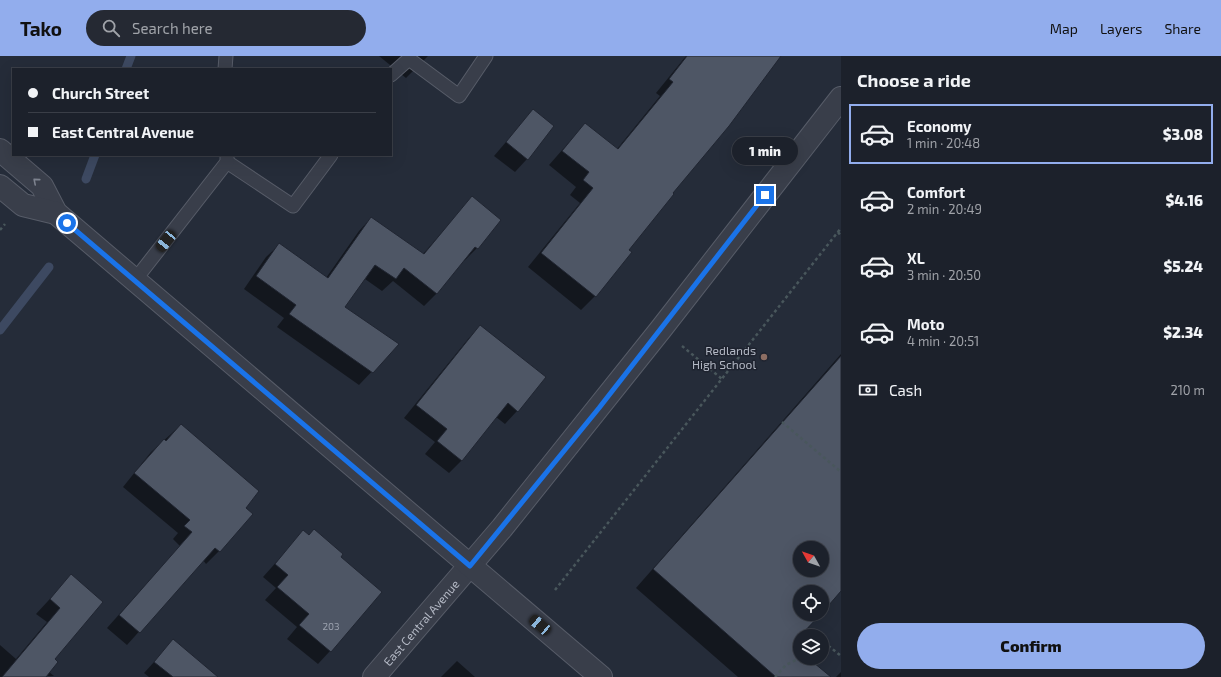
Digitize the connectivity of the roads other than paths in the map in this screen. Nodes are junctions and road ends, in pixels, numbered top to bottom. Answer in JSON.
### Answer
{"nodes":[{"id":1,"x":226,"y":56,"type":"edge"},
{"id":2,"x":486,"y":56,"type":"edge"},
{"id":3,"x":224,"y":68,"type":"edge"},
{"id":4,"x":392,"y":74,"type":"edge"},
{"id":5,"x":841,"y":98,"type":"edge"},
{"id":6,"x":0,"y":150,"type":"edge"},
{"id":7,"x":330,"y":156,"type":"edge"},
{"id":8,"x":227,"y":159,"type":"edge"},
{"id":9,"x":0,"y":186,"type":"edge"},
{"id":10,"x":56,"y":213,"type":"junction"},
{"id":11,"x":135,"y":280,"type":"junction"},
{"id":12,"x":470,"y":566,"type":"junction"},
{"id":13,"x":374,"y":677,"type":"edge"},
{"id":14,"x":601,"y":677,"type":"edge"}],
"edges":[{"from":1,"to":3,"type":"lane"},
{"from":2,"to":4,"type":"lane"},
{"from":5,"to":12,"type":"street","name":"East Central Avenue"},
{"from":10,"to":6,"type":"street","one_way":true},
{"from":7,"to":8,"type":"lane"},
{"from":8,"to":11,"type":"lane"},
{"from":9,"to":10,"type":"street"},
{"from":10,"to":11,"type":"street"},
{"from":11,"to":12,"type":"street"},
{"from":12,"to":13,"type":"street","name":"East Central Avenue"},
{"from":12,"to":14,"type":"street"}]}
